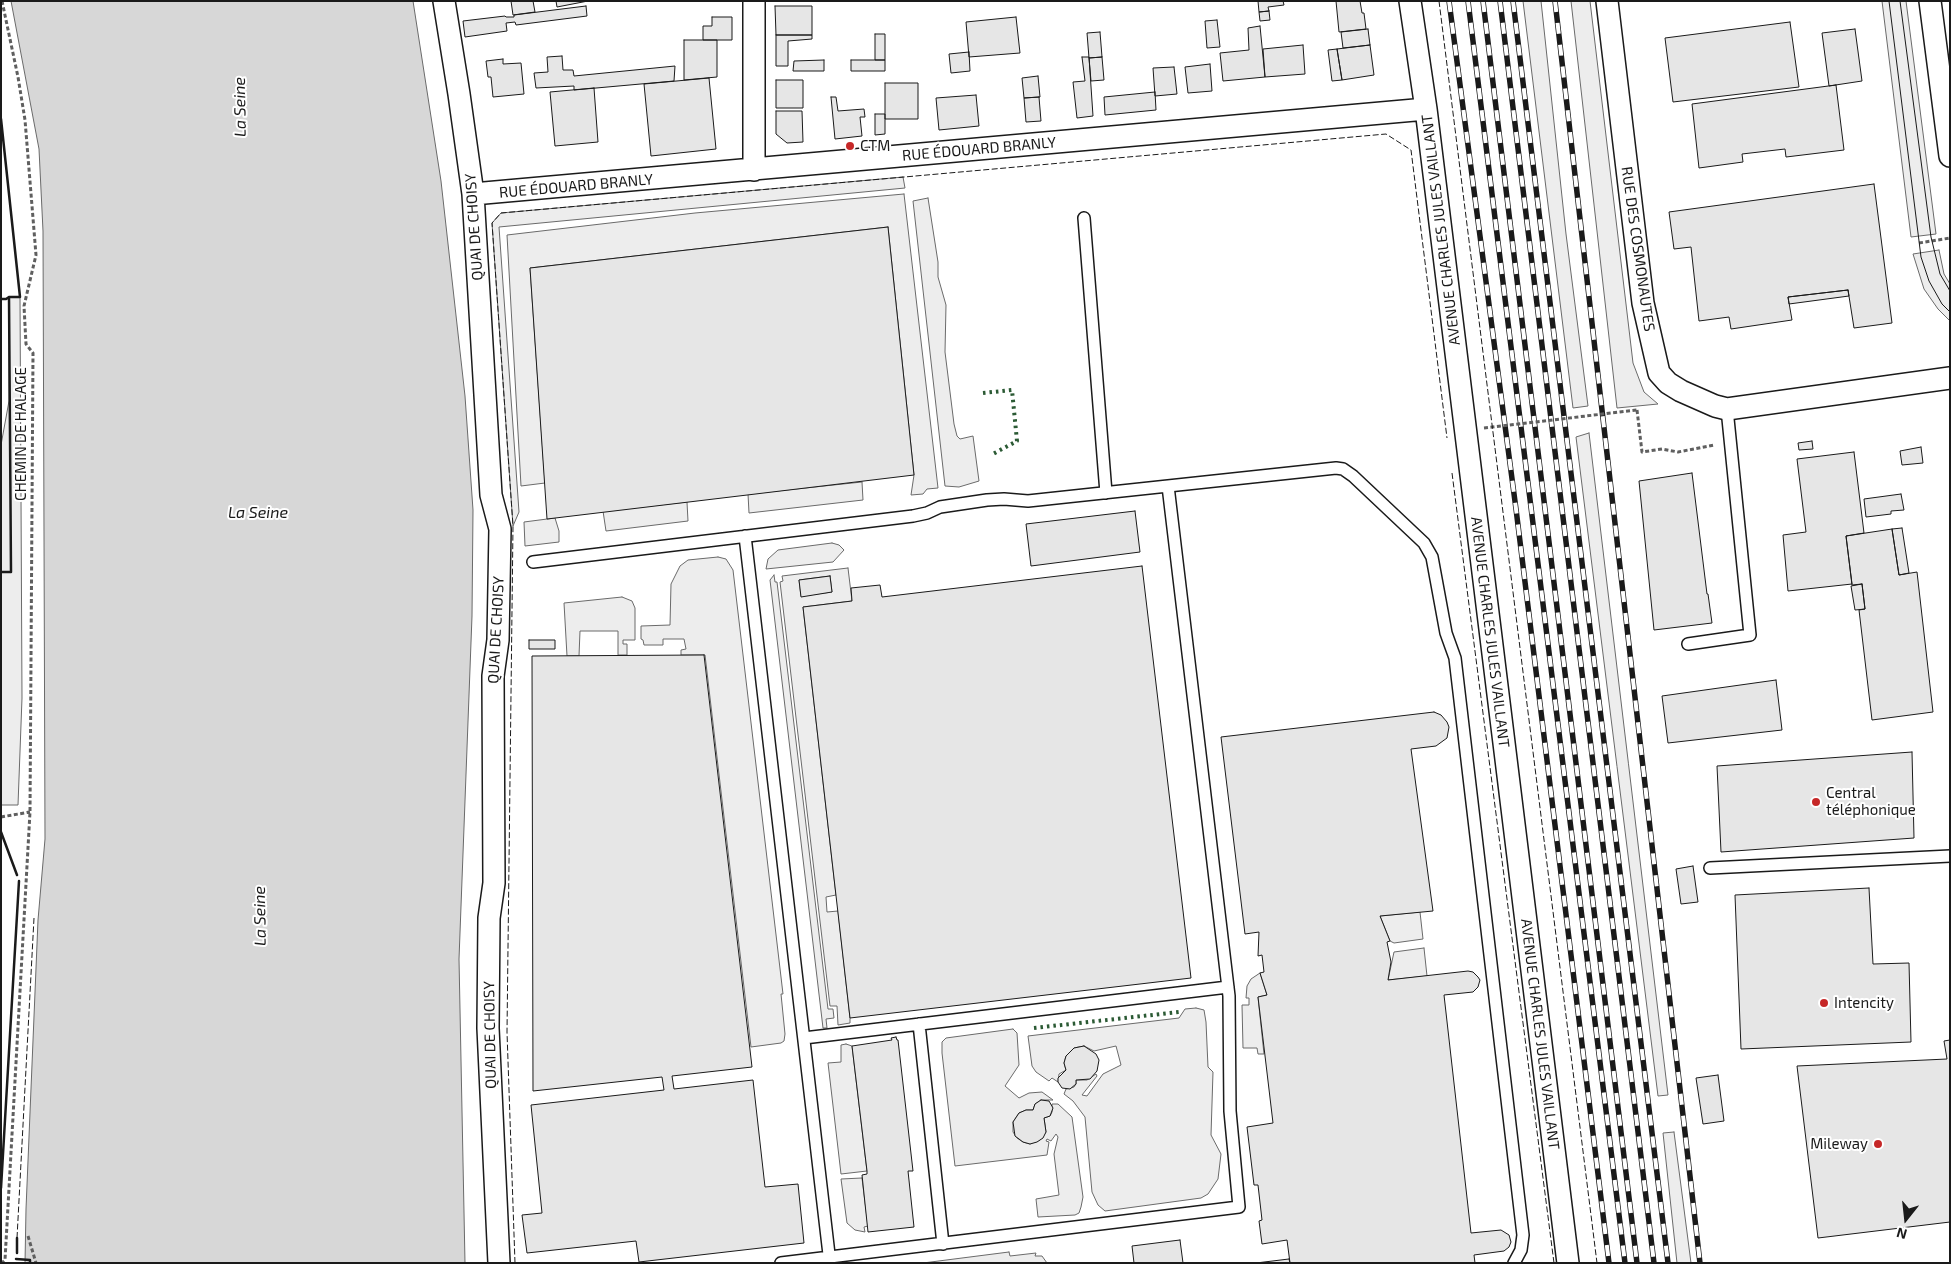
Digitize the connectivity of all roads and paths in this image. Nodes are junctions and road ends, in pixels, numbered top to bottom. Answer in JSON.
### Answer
{"nodes":[{"id":1,"x":2,"y":1,"type":"edge"},
{"id":2,"x":444,"y":1,"type":"edge"},
{"id":3,"x":754,"y":1,"type":"edge"},
{"id":4,"x":1410,"y":1,"type":"edge"},
{"id":5,"x":1607,"y":1,"type":"edge"},
{"id":6,"x":1930,"y":1,"type":"edge"},
{"id":7,"x":1426,"y":109,"type":"junction"},
{"id":8,"x":1950,"y":156,"type":"edge"},
{"id":9,"x":754,"y":170,"type":"junction"},
{"id":10,"x":472,"y":194,"type":"junction"},
{"id":11,"x":1084,"y":218,"type":"dead end"},
{"id":12,"x":1950,"y":238,"type":"edge"},
{"id":13,"x":1919,"y":243,"type":"dead end"},
{"id":14,"x":1950,"y":378,"type":"edge"},
{"id":15,"x":1727,"y":409,"type":"junction"},
{"id":16,"x":1484,"y":428,"type":"dead end"},
{"id":17,"x":1729,"y":442,"type":"junction"},
{"id":18,"x":1168,"y":486,"type":"junction"},
{"id":19,"x":1106,"y":494,"type":"junction"},
{"id":20,"x":745,"y":536,"type":"junction"},
{"id":21,"x":532,"y":562,"type":"dead end"},
{"id":22,"x":1688,"y":644,"type":"dead end"},
{"id":23,"x":30,"y":812,"type":"junction"},
{"id":24,"x":1,"y":817,"type":"edge"},
{"id":25,"x":1950,"y":856,"type":"edge"},
{"id":26,"x":1710,"y":868,"type":"dead end"},
{"id":27,"x":1228,"y":987,"type":"junction"},
{"id":28,"x":919,"y":1024,"type":"junction"},
{"id":29,"x":804,"y":1038,"type":"junction"},
{"id":30,"x":28,"y":1236,"type":"dead end"},
{"id":31,"x":943,"y":1244,"type":"junction"},
{"id":32,"x":830,"y":1260,"type":"edge"},
{"id":33,"x":2,"y":1263,"type":"edge"},
{"id":34,"x":36,"y":1263,"type":"edge"},
{"id":35,"x":499,"y":1263,"type":"edge"},
{"id":36,"x":781,"y":1263,"type":"edge"},
{"id":37,"x":1514,"y":1263,"type":"edge"},
{"id":38,"x":1568,"y":1263,"type":"edge"}],
"edges":[{"from":1,"to":23,"type":"path","name":"CHEMIN DE HALAGE"},
{"from":2,"to":10,"type":"street","name":"QUAI DE CHOISY"},
{"from":3,"to":9,"type":"street"},
{"from":4,"to":7,"type":"street","name":"AVENUE CHARLES JULES VAILLANT"},
{"from":5,"to":15,"type":"street","name":"RUE DES COSMONAUTES"},
{"from":6,"to":8,"type":"street"},
{"from":7,"to":9,"type":"street","name":"RUE ÉDOUARD BRANLY"},
{"from":7,"to":38,"type":"street","name":"AVENUE CHARLES JULES VAILLANT"},
{"from":9,"to":10,"type":"street","name":"RUE ÉDOUARD BRANLY"},
{"from":10,"to":35,"type":"street","name":"QUAI DE CHOISY"},
{"from":11,"to":19,"type":"lane"},
{"from":12,"to":13,"type":"path"},
{"from":14,"to":15,"type":"street","name":"RUE DES COSMONAUTES"},
{"from":15,"to":17,"type":"lane"},
{"from":16,"to":17,"type":"path","bridge":true},
{"from":17,"to":22,"type":"lane"},
{"from":18,"to":19,"type":"lane"},
{"from":18,"to":27,"type":"lane"},
{"from":18,"to":37,"type":"lane"},
{"from":19,"to":20,"type":"lane"},
{"from":20,"to":21,"type":"lane"},
{"from":20,"to":29,"type":"lane"},
{"from":23,"to":24,"type":"path"},
{"from":23,"to":33,"type":"path","name":"CHEMIN DE HALAGE"},
{"from":25,"to":26,"type":"lane"},
{"from":27,"to":28,"type":"lane"},
{"from":27,"to":31,"type":"lane"},
{"from":28,"to":29,"type":"lane"},
{"from":28,"to":31,"type":"lane"},
{"from":29,"to":32,"type":"lane"},
{"from":30,"to":34,"type":"path"},
{"from":31,"to":32,"type":"lane"},
{"from":32,"to":36,"type":"lane"}]}
